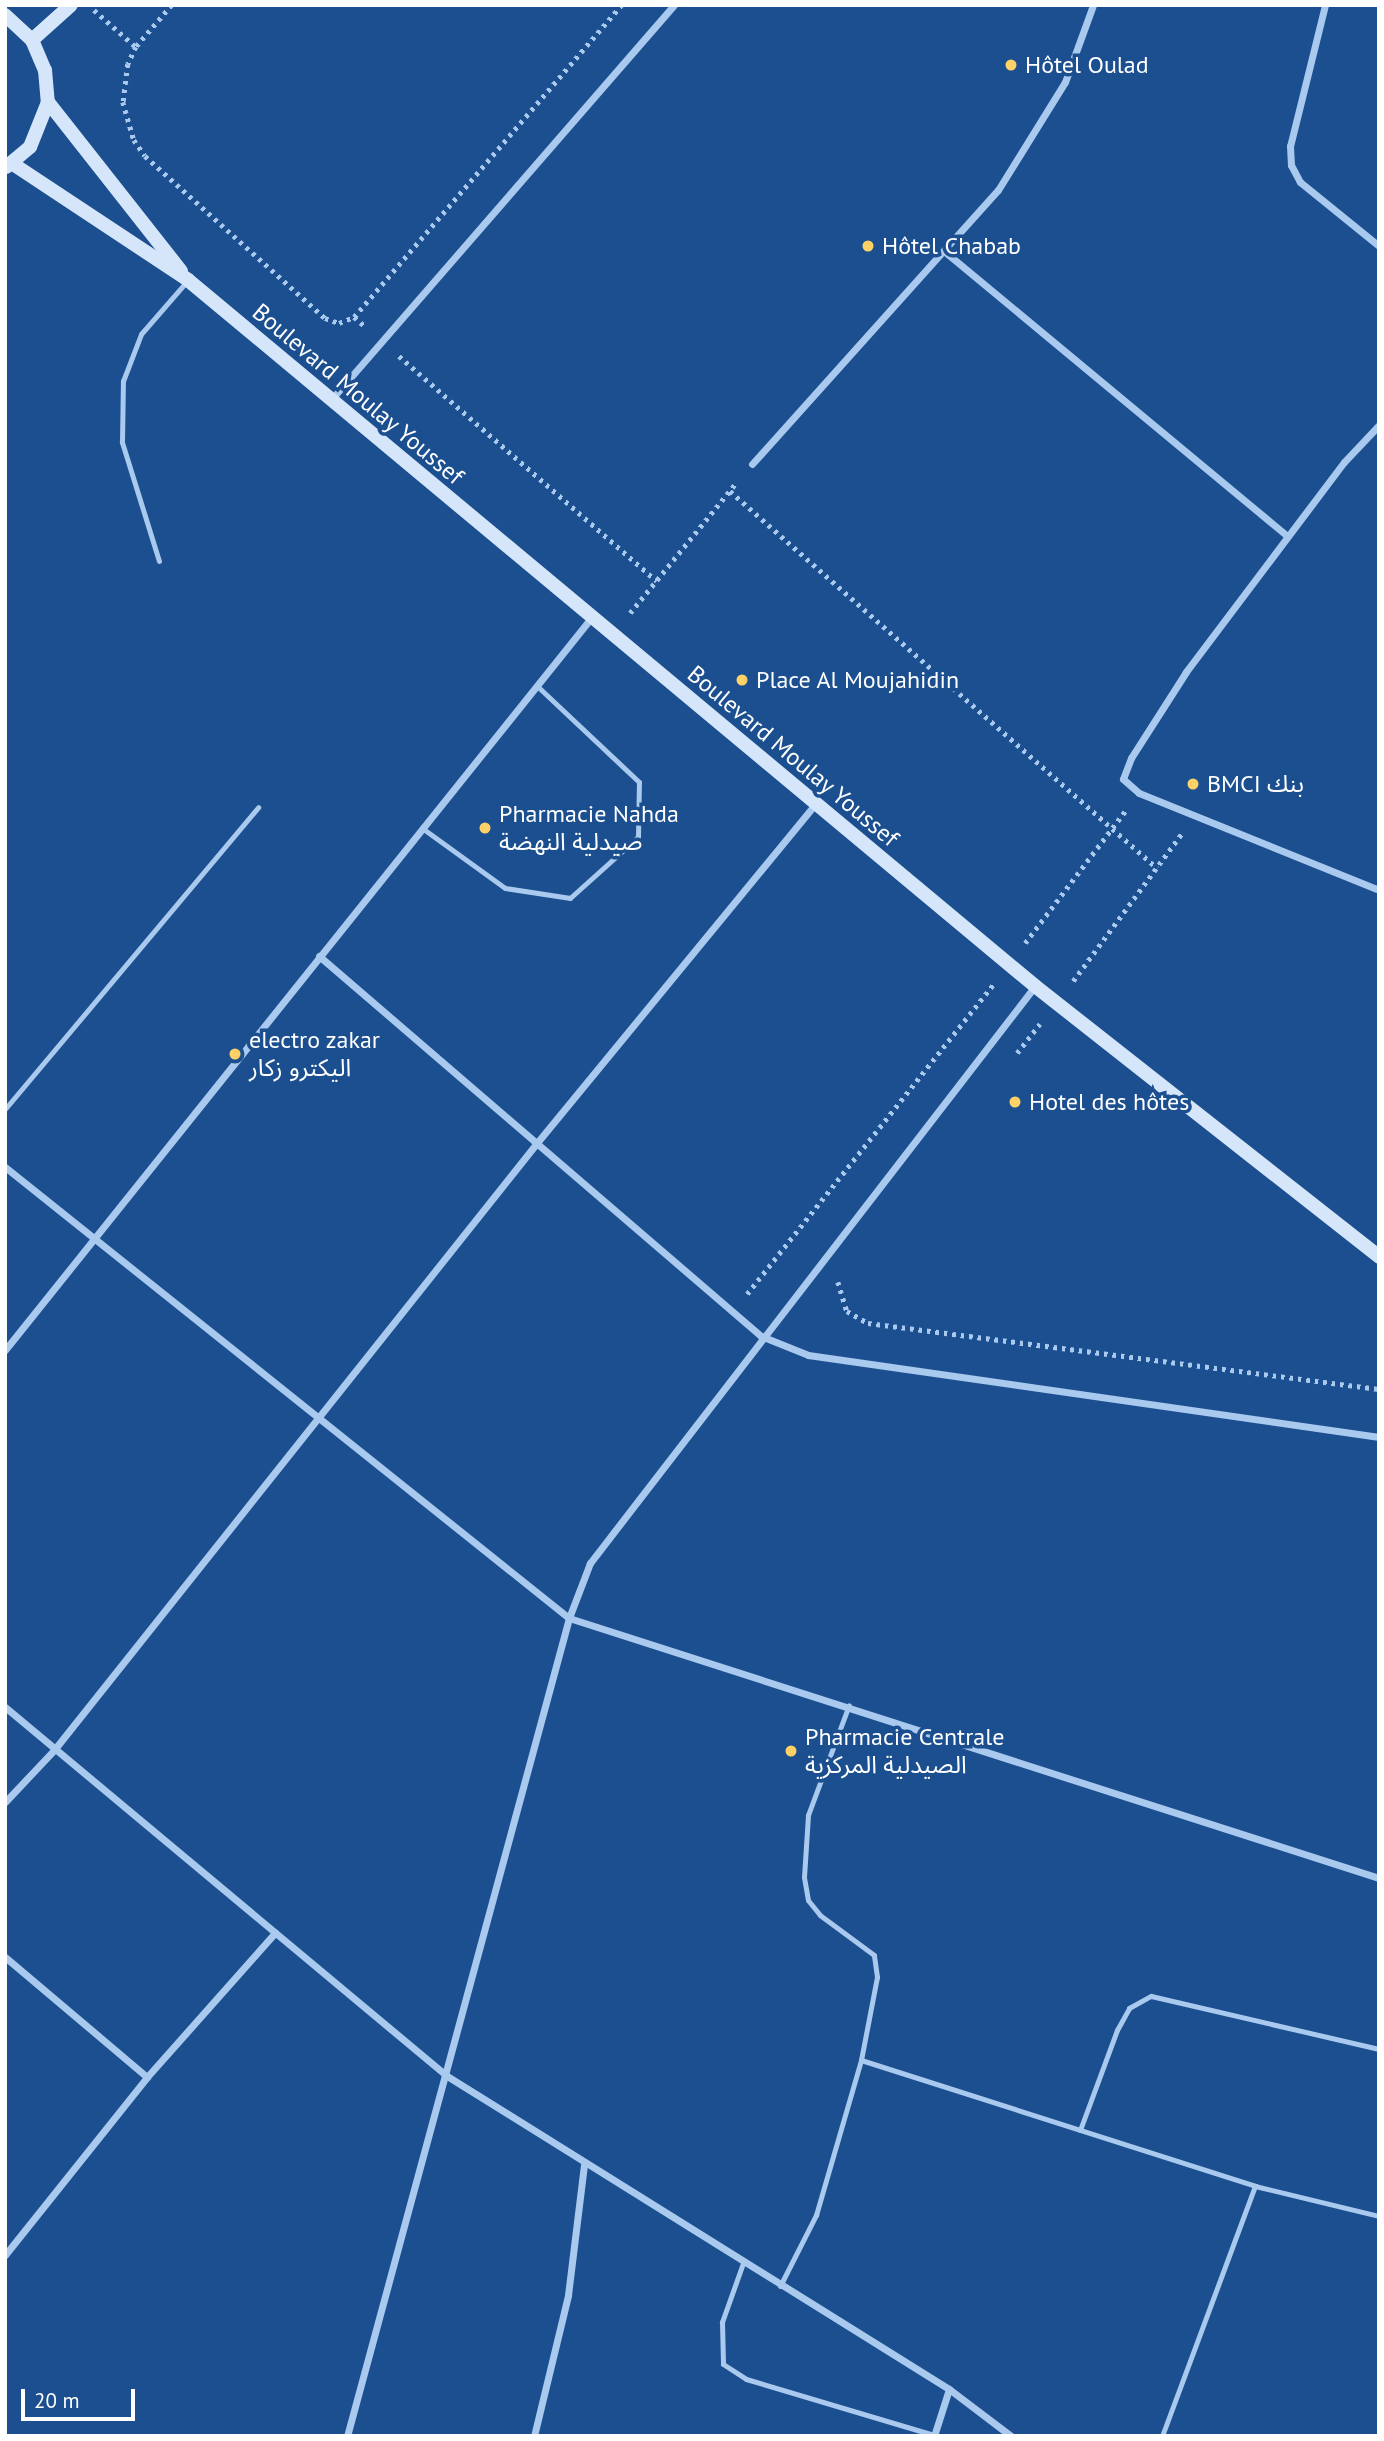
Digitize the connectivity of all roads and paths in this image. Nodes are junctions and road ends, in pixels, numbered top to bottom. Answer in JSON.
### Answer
{"nodes":[{"id":1,"x":71,"y":5,"type":"edge"},
{"id":2,"x":89,"y":5,"type":"edge"},
{"id":3,"x":172,"y":5,"type":"edge"},
{"id":4,"x":621,"y":5,"type":"edge"},
{"id":5,"x":674,"y":5,"type":"edge"},
{"id":6,"x":1093,"y":5,"type":"edge"},
{"id":7,"x":1325,"y":5,"type":"edge"},
{"id":8,"x":5,"y":15,"type":"edge"},
{"id":9,"x":32,"y":40,"type":"junction"},
{"id":10,"x":135,"y":47,"type":"junction"},
{"id":11,"x":48,"y":102,"type":"junction"},
{"id":12,"x":9,"y":166,"type":"edge"},
{"id":13,"x":1379,"y":246,"type":"edge"},
{"id":14,"x":944,"y":251,"type":"junction"},
{"id":15,"x":188,"y":280,"type":"junction"},
{"id":16,"x":354,"y":317,"type":"junction"},
{"id":17,"x":382,"y":341,"type":"junction"},
{"id":18,"x":330,"y":401,"type":"junction"},
{"id":19,"x":1379,"y":425,"type":"edge"},
{"id":20,"x":752,"y":464,"type":"joint"},
{"id":21,"x":730,"y":491,"type":"junction"},
{"id":22,"x":1287,"y":536,"type":"junction"},
{"id":23,"x":159,"y":561,"type":"dead end"},
{"id":24,"x":657,"y":581,"type":"junction"},
{"id":25,"x":591,"y":618,"type":"junction"},
{"id":26,"x":612,"y":636,"type":"junction"},
{"id":27,"x":537,"y":686,"type":"junction"},
{"id":28,"x":1139,"y":793,"type":"junction"},
{"id":29,"x":816,"y":804,"type":"junction"},
{"id":30,"x":258,"y":807,"type":"dead end"},
{"id":31,"x":1195,"y":816,"type":"junction"},
{"id":32,"x":1114,"y":826,"type":"junction"},
{"id":33,"x":422,"y":828,"type":"junction"},
{"id":34,"x":1157,"y":868,"type":"junction"},
{"id":35,"x":1379,"y":890,"type":"edge"},
{"id":36,"x":319,"y":956,"type":"junction"},
{"id":37,"x":1009,"y":965,"type":"junction"},
{"id":38,"x":1035,"y":986,"type":"junction"},
{"id":39,"x":1057,"y":1003,"type":"junction"},
{"id":40,"x":1014,"y":1057,"type":"dead end"},
{"id":41,"x":5,"y":1109,"type":"edge"},
{"id":42,"x":536,"y":1144,"type":"junction"},
{"id":43,"x":5,"y":1167,"type":"edge"},
{"id":44,"x":94,"y":1239,"type":"junction"},
{"id":45,"x":1379,"y":1257,"type":"edge"},
{"id":46,"x":841,"y":1270,"type":"dead end"},
{"id":47,"x":733,"y":1312,"type":"junction"},
{"id":48,"x":761,"y":1336,"type":"junction"},
{"id":49,"x":5,"y":1350,"type":"edge"},
{"id":50,"x":1379,"y":1389,"type":"edge"},
{"id":51,"x":319,"y":1421,"type":"junction"},
{"id":52,"x":1379,"y":1437,"type":"edge"},
{"id":53,"x":569,"y":1618,"type":"junction"},
{"id":54,"x":849,"y":1705,"type":"junction"},
{"id":55,"x":5,"y":1707,"type":"edge"},
{"id":56,"x":54,"y":1751,"type":"junction"},
{"id":57,"x":5,"y":1802,"type":"edge"},
{"id":58,"x":1379,"y":1878,"type":"edge"},
{"id":59,"x":275,"y":1933,"type":"junction"},
{"id":60,"x":5,"y":1957,"type":"edge"},
{"id":61,"x":1379,"y":2049,"type":"edge"},
{"id":62,"x":861,"y":2060,"type":"junction"},
{"id":63,"x":447,"y":2076,"type":"junction"},
{"id":64,"x":147,"y":2077,"type":"junction"},
{"id":65,"x":1080,"y":2130,"type":"junction"},
{"id":66,"x":584,"y":2165,"type":"junction"},
{"id":67,"x":1255,"y":2186,"type":"junction"},
{"id":68,"x":1379,"y":2216,"type":"edge"},
{"id":69,"x":5,"y":2255,"type":"edge"},
{"id":70,"x":743,"y":2263,"type":"junction"},
{"id":71,"x":780,"y":2286,"type":"junction"},
{"id":72,"x":949,"y":2389,"type":"junction"},
{"id":73,"x":934,"y":2435,"type":"edge"},
{"id":74,"x":347,"y":2436,"type":"edge"},
{"id":75,"x":534,"y":2436,"type":"edge"},
{"id":76,"x":1012,"y":2436,"type":"edge"},
{"id":77,"x":1162,"y":2436,"type":"edge"}],
"edges":[{"from":1,"to":9,"type":"main road"},
{"from":2,"to":10,"type":"path"},
{"from":3,"to":10,"type":"path"},
{"from":4,"to":16,"type":"path"},
{"from":5,"to":17,"type":"street"},
{"from":6,"to":14,"type":"street"},
{"from":7,"to":13,"type":"street"},
{"from":8,"to":9,"type":"main road"},
{"from":9,"to":11,"type":"main road"},
{"from":10,"to":16,"type":"path"},
{"from":11,"to":12,"type":"main road"},
{"from":11,"to":15,"type":"main road","name":"Boulevard Moulay Youssef"},
{"from":12,"to":15,"type":"main road","name":"Boulevard Moulay Youssef"},
{"from":14,"to":20,"type":"street"},
{"from":14,"to":22,"type":"street"},
{"from":15,"to":18,"type":"main road","name":"Boulevard Moulay Youssef"},
{"from":15,"to":23,"type":"lane"},
{"from":16,"to":17,"type":"path"},
{"from":17,"to":18,"type":"street"},
{"from":17,"to":24,"type":"path"},
{"from":18,"to":25,"type":"main road","name":"Boulevard Moulay Youssef"},
{"from":19,"to":22,"type":"street"},
{"from":20,"to":21,"type":"path"},
{"from":21,"to":24,"type":"path"},
{"from":21,"to":32,"type":"path"},
{"from":22,"to":28,"type":"street"},
{"from":24,"to":26,"type":"path"},
{"from":25,"to":26,"type":"main road","name":"Boulevard Moulay Youssef"},
{"from":25,"to":27,"type":"street"},
{"from":26,"to":29,"type":"main road","name":"Boulevard Moulay Youssef"},
{"from":27,"to":33,"type":"street"},
{"from":27,"to":33,"type":"lane"},
{"from":28,"to":31,"type":"street"},
{"from":28,"to":32,"type":"path"},
{"from":29,"to":37,"type":"main road","name":"Boulevard Moulay Youssef"},
{"from":29,"to":42,"type":"street"},
{"from":30,"to":41,"type":"lane"},
{"from":31,"to":34,"type":"path"},
{"from":31,"to":35,"type":"street"},
{"from":32,"to":34,"type":"path"},
{"from":32,"to":37,"type":"path"},
{"from":33,"to":36,"type":"street"},
{"from":34,"to":39,"type":"path"},
{"from":36,"to":42,"type":"street"},
{"from":36,"to":44,"type":"street"},
{"from":37,"to":38,"type":"main road","name":"Boulevard Moulay Youssef"},
{"from":37,"to":47,"type":"path"},
{"from":38,"to":39,"type":"main road","name":"Boulevard Moulay Youssef"},
{"from":38,"to":48,"type":"street"},
{"from":39,"to":40,"type":"path"},
{"from":39,"to":45,"type":"main road","name":"Boulevard Moulay Youssef"},
{"from":42,"to":47,"type":"street"},
{"from":42,"to":51,"type":"street"},
{"from":43,"to":44,"type":"street"},
{"from":44,"to":49,"type":"street"},
{"from":44,"to":51,"type":"street"},
{"from":46,"to":50,"type":"path"},
{"from":47,"to":48,"type":"street"},
{"from":48,"to":52,"type":"street"},
{"from":48,"to":53,"type":"street"},
{"from":51,"to":53,"type":"street"},
{"from":51,"to":56,"type":"street"},
{"from":53,"to":54,"type":"street"},
{"from":53,"to":63,"type":"street"},
{"from":54,"to":58,"type":"street"},
{"from":54,"to":62,"type":"lane"},
{"from":55,"to":56,"type":"street"},
{"from":56,"to":57,"type":"street"},
{"from":56,"to":59,"type":"street"},
{"from":59,"to":63,"type":"street"},
{"from":59,"to":64,"type":"street"},
{"from":60,"to":64,"type":"street"},
{"from":61,"to":65,"type":"lane"},
{"from":62,"to":65,"type":"lane"},
{"from":62,"to":71,"type":"lane"},
{"from":63,"to":66,"type":"street"},
{"from":63,"to":74,"type":"street"},
{"from":64,"to":69,"type":"street"},
{"from":65,"to":67,"type":"lane"},
{"from":66,"to":70,"type":"street"},
{"from":66,"to":75,"type":"street"},
{"from":67,"to":68,"type":"lane"},
{"from":67,"to":77,"type":"lane"},
{"from":70,"to":71,"type":"street"},
{"from":70,"to":73,"type":"lane"},
{"from":71,"to":72,"type":"street"},
{"from":72,"to":73,"type":"street"},
{"from":72,"to":76,"type":"street"}]}
